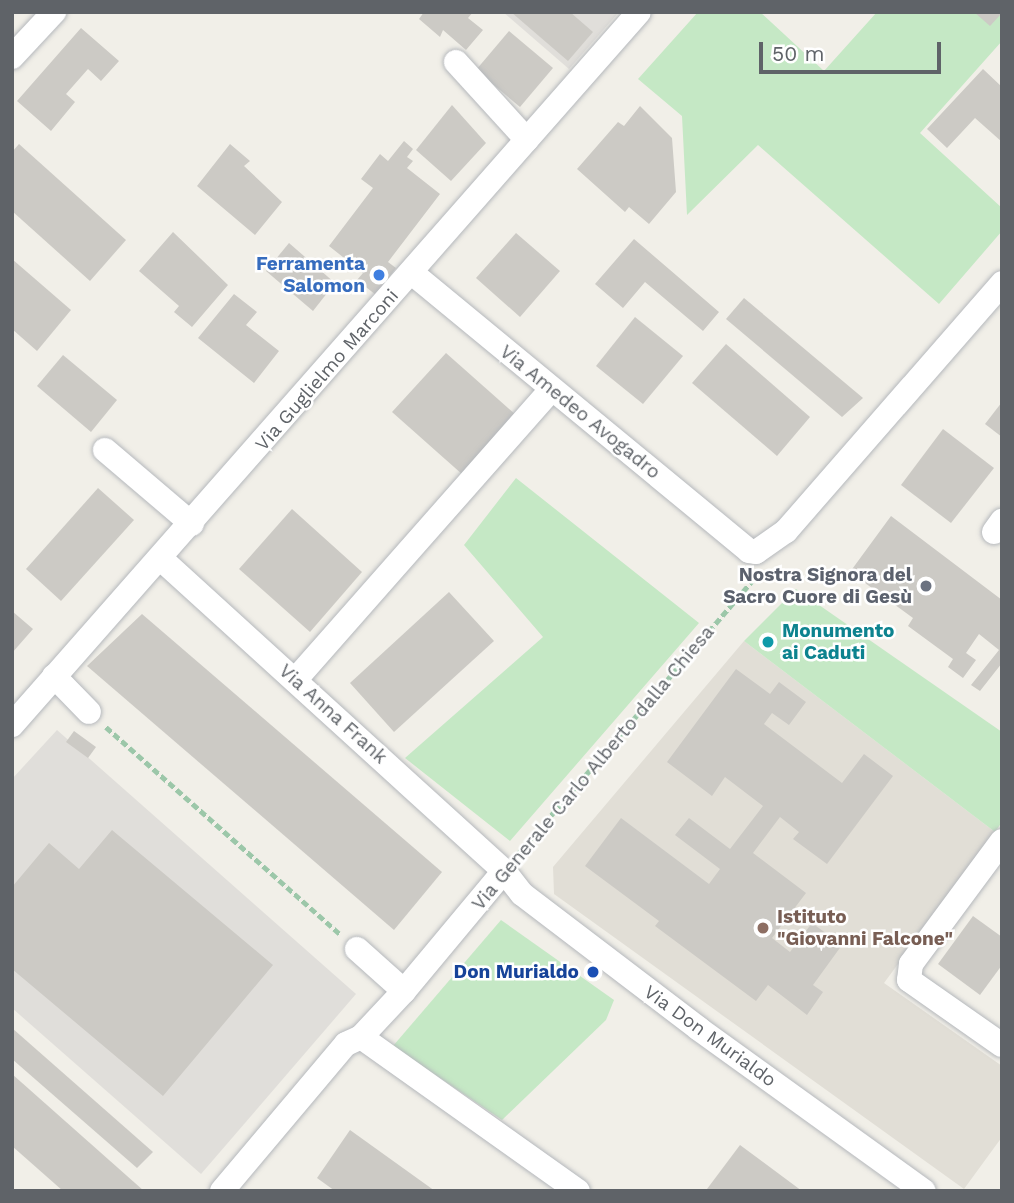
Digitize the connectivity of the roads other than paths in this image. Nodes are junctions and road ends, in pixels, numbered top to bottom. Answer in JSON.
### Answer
{"nodes":[{"id":1,"x":54,"y":12,"type":"edge"},
{"id":2,"x":639,"y":12,"type":"edge"},
{"id":3,"x":12,"y":57,"type":"edge"},
{"id":4,"x":456,"y":62,"type":"dead end"},
{"id":5,"x":527,"y":140,"type":"junction"},
{"id":6,"x":412,"y":273,"type":"junction"},
{"id":7,"x":1002,"y":283,"type":"edge"},
{"id":8,"x":551,"y":390,"type":"junction"},
{"id":9,"x":104,"y":450,"type":"dead end"},
{"id":10,"x":192,"y":524,"type":"junction"},
{"id":11,"x":160,"y":558,"type":"junction"},
{"id":12,"x":54,"y":676,"type":"junction"},
{"id":13,"x":296,"y":679,"type":"junction"},
{"id":14,"x":89,"y":712,"type":"road end"},
{"id":15,"x":14,"y":719,"type":"edge"},
{"id":16,"x":1002,"y":841,"type":"edge"},
{"id":17,"x":504,"y":871,"type":"junction"},
{"id":18,"x":357,"y":949,"type":"road end"},
{"id":19,"x":404,"y":992,"type":"junction"},
{"id":20,"x":361,"y":1037,"type":"junction"},
{"id":21,"x":1002,"y":1045,"type":"edge"},
{"id":22,"x":222,"y":1191,"type":"edge"},
{"id":23,"x":578,"y":1191,"type":"edge"},
{"id":24,"x":924,"y":1191,"type":"edge"}],
"edges":[{"from":1,"to":3,"type":"street"},
{"from":2,"to":5,"type":"street","name":"Via Guglielmo Marconi"},
{"from":4,"to":5,"type":"street"},
{"from":5,"to":6,"type":"street","name":"Via Guglielmo Marconi"},
{"from":6,"to":8,"type":"street","name":"Via Amedeo Avogadro"},
{"from":6,"to":10,"type":"street","name":"Via Guglielmo Marconi"},
{"from":7,"to":8,"type":"street","name":"Via Amedeo Avogadro"},
{"from":8,"to":13,"type":"street"},
{"from":9,"to":10,"type":"street"},
{"from":10,"to":11,"type":"street","name":"Via Guglielmo Marconi"},
{"from":11,"to":12,"type":"street","name":"Via Guglielmo Marconi"},
{"from":11,"to":13,"type":"street","name":"Via Anna Frank"},
{"from":12,"to":14,"type":"street"},
{"from":12,"to":15,"type":"street","name":"Via Guglielmo Marconi"},
{"from":13,"to":17,"type":"street","name":"Via Anna Frank"},
{"from":16,"to":21,"type":"street"},
{"from":17,"to":19,"type":"street","name":"Via Generale Carlo Alberto dalla Chiesa"},
{"from":17,"to":24,"type":"street","name":"Via Don Murialdo"},
{"from":18,"to":19,"type":"street"},
{"from":19,"to":20,"type":"street","name":"Via Generale Carlo Alberto dalla Chiesa"},
{"from":20,"to":22,"type":"street","name":"Via Generale Carlo Alberto dalla Chiesa"},
{"from":20,"to":23,"type":"street"}]}
